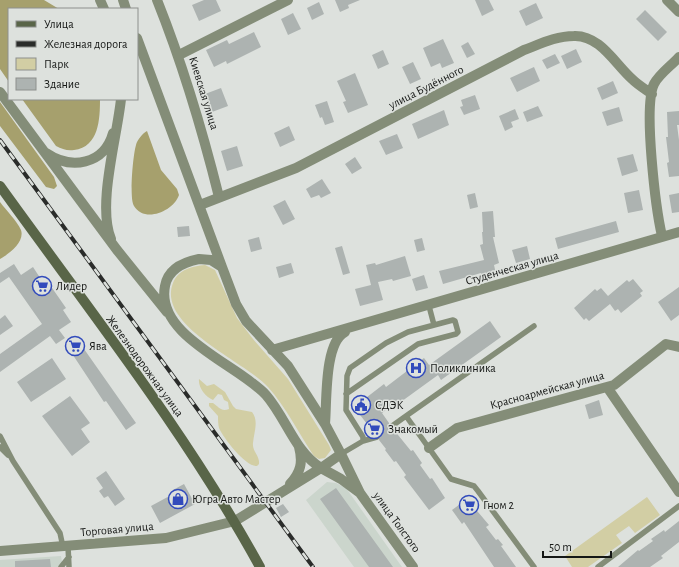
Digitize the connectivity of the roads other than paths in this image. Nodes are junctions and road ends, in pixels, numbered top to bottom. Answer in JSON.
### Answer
{"nodes":[{"id":1,"x":157,"y":0,"type":"edge"},
{"id":2,"x":288,"y":0,"type":"edge"},
{"id":3,"x":667,"y":0,"type":"edge"},
{"id":4,"x":679,"y":12,"type":"edge"},
{"id":5,"x":138,"y":41,"type":"edge"},
{"id":6,"x":178,"y":55,"type":"junction"},
{"id":7,"x":679,"y":57,"type":"edge"},
{"id":8,"x":0,"y":92,"type":"edge"},
{"id":9,"x":652,"y":94,"type":"junction"},
{"id":10,"x":121,"y":100,"type":"edge"},
{"id":11,"x":119,"y":114,"type":"junction"},
{"id":12,"x":41,"y":150,"type":"junction"},
{"id":13,"x":0,"y":186,"type":"edge"},
{"id":14,"x":219,"y":197,"type":"junction"},
{"id":15,"x":200,"y":205,"type":"junction"},
{"id":16,"x":679,"y":232,"type":"edge"},
{"id":17,"x":662,"y":236,"type":"junction"},
{"id":18,"x":117,"y":250,"type":"junction"},
{"id":19,"x":222,"y":267,"type":"junction"},
{"id":20,"x":429,"y":306,"type":"junction"},
{"id":21,"x":170,"y":316,"type":"junction"},
{"id":22,"x":434,"y":325,"type":"junction"},
{"id":23,"x":534,"y":326,"type":"dead end"},
{"id":24,"x":353,"y":328,"type":"junction"},
{"id":25,"x":679,"y":347,"type":"edge"},
{"id":26,"x":272,"y":350,"type":"junction"},
{"id":27,"x":607,"y":387,"type":"junction"},
{"id":28,"x":346,"y":394,"type":"junction"},
{"id":29,"x":406,"y":416,"type":"junction"},
{"id":30,"x":325,"y":424,"type":"junction"},
{"id":31,"x":392,"y":426,"type":"dead end"},
{"id":32,"x":0,"y":436,"type":"edge"},
{"id":33,"x":377,"y":437,"type":"dead end"},
{"id":34,"x":363,"y":441,"type":"junction"},
{"id":35,"x":298,"y":444,"type":"junction"},
{"id":36,"x":0,"y":447,"type":"edge"},
{"id":37,"x":429,"y":448,"type":"junction"},
{"id":38,"x":341,"y":454,"type":"junction"},
{"id":39,"x":13,"y":460,"type":"junction"},
{"id":40,"x":321,"y":468,"type":"junction"},
{"id":41,"x":285,"y":490,"type":"junction"},
{"id":42,"x":679,"y":492,"type":"edge"},
{"id":43,"x":360,"y":493,"type":"junction"},
{"id":44,"x":679,"y":506,"type":"edge"},
{"id":45,"x":235,"y":521,"type":"junction"},
{"id":46,"x":67,"y":550,"type":"junction"},
{"id":47,"x":0,"y":551,"type":"edge"},
{"id":48,"x":61,"y":567,"type":"edge"},
{"id":49,"x":69,"y":567,"type":"edge"},
{"id":50,"x":260,"y":567,"type":"edge"},
{"id":51,"x":413,"y":567,"type":"edge"},
{"id":52,"x":534,"y":567,"type":"edge"},
{"id":53,"x":598,"y":567,"type":"edge"}],
"edges":[{"from":1,"to":6,"type":"street","name":"Киевская улица"},
{"from":2,"to":6,"type":"street"},
{"from":3,"to":4,"type":"street"},
{"from":5,"to":15,"type":"street"},
{"from":6,"to":14,"type":"street","name":"Киевская улица"},
{"from":7,"to":9,"type":"street"},
{"from":8,"to":12,"type":"street"},
{"from":9,"to":14,"type":"street","name":"улица Будённого"},
{"from":9,"to":17,"type":"street"},
{"from":10,"to":11,"type":"street"},
{"from":11,"to":12,"type":"street"},
{"from":11,"to":18,"type":"street"},
{"from":12,"to":18,"type":"street"},
{"from":13,"to":45,"type":"main road","name":"Железнодорожная улица"},
{"from":14,"to":15,"type":"street","name":"улица Будённого"},
{"from":15,"to":19,"type":"street"},
{"from":16,"to":17,"type":"street","name":"Студенческая улица"},
{"from":17,"to":20,"type":"street","name":"Студенческая улица"},
{"from":18,"to":21,"type":"street"},
{"from":19,"to":21,"type":"street"},
{"from":19,"to":26,"type":"street"},
{"from":20,"to":22,"type":"lane"},
{"from":20,"to":24,"type":"street","name":"Студенческая улица"},
{"from":21,"to":35,"type":"street"},
{"from":22,"to":28,"type":"lane"},
{"from":22,"to":28,"type":"lane"},
{"from":23,"to":29,"type":"lane"},
{"from":24,"to":26,"type":"street","name":"Студенческая улица"},
{"from":24,"to":30,"type":"street"},
{"from":25,"to":27,"type":"street","name":"Красноармейская улица"},
{"from":26,"to":30,"type":"street"},
{"from":27,"to":37,"type":"street","name":"Красноармейская улица"},
{"from":27,"to":42,"type":"street"},
{"from":28,"to":34,"type":"lane"},
{"from":29,"to":31,"type":"lane"},
{"from":29,"to":37,"type":"lane"},
{"from":30,"to":38,"type":"street"},
{"from":32,"to":39,"type":"lane"},
{"from":33,"to":34,"type":"lane"},
{"from":34,"to":38,"type":"lane"},
{"from":35,"to":40,"type":"street"},
{"from":35,"to":41,"type":"street"},
{"from":36,"to":39,"type":"lane"},
{"from":37,"to":52,"type":"lane"},
{"from":38,"to":40,"type":"street","name":"Торговая улица"},
{"from":38,"to":43,"type":"street"},
{"from":39,"to":46,"type":"lane"},
{"from":40,"to":41,"type":"street","name":"Торговая улица"},
{"from":40,"to":43,"type":"street"},
{"from":41,"to":45,"type":"street","name":"Торговая улица"},
{"from":43,"to":51,"type":"street","name":"улица Толстого"},
{"from":44,"to":53,"type":"lane"},
{"from":45,"to":46,"type":"street","name":"Торговая улица"},
{"from":45,"to":50,"type":"main road","name":"Железнодорожная улица"},
{"from":46,"to":47,"type":"street","name":"Торговая улица"},
{"from":46,"to":48,"type":"lane"},
{"from":46,"to":49,"type":"lane"}]}
